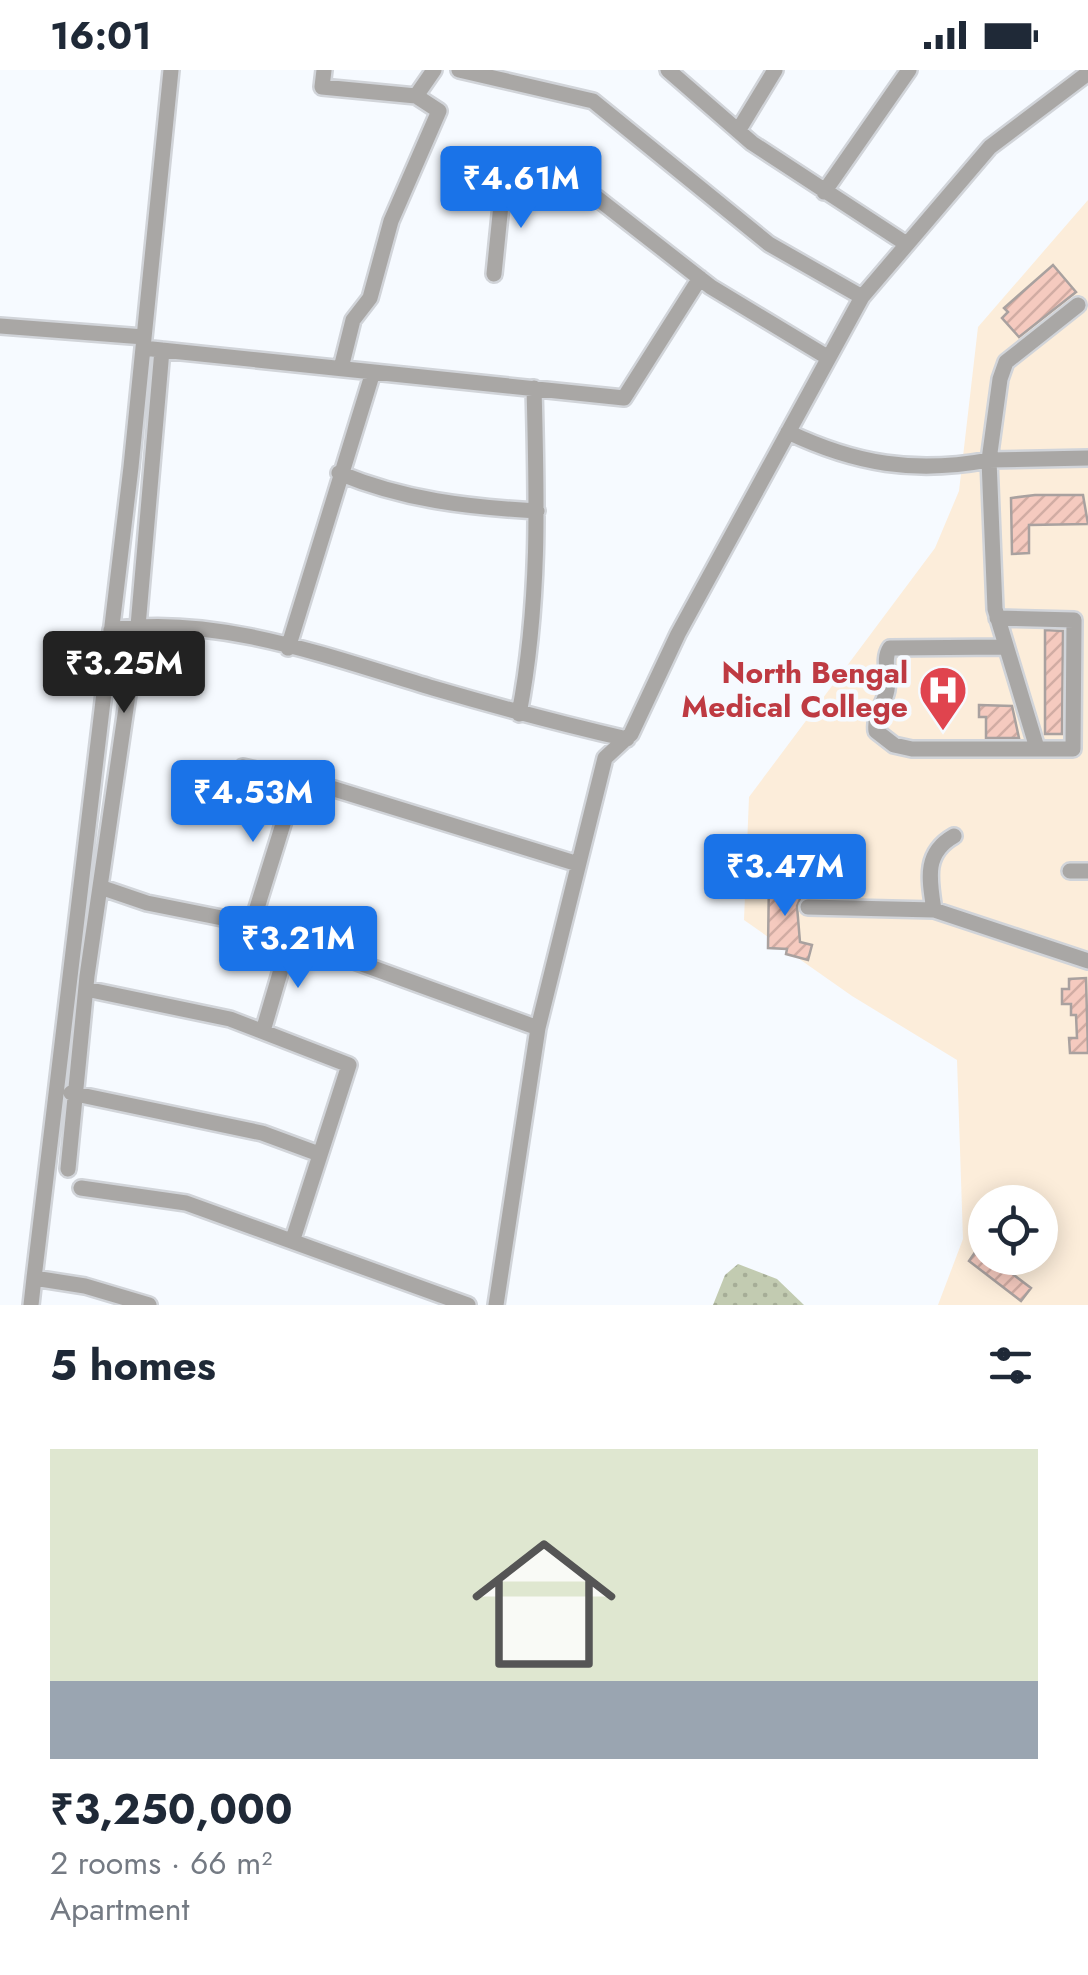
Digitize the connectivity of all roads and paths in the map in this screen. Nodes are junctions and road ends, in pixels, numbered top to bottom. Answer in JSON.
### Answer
{"nodes":[{"id":1,"x":170,"y":70,"type":"edge"},
{"id":2,"x":324,"y":70,"type":"edge"},
{"id":3,"x":434,"y":70,"type":"edge"},
{"id":4,"x":459,"y":70,"type":"edge"},
{"id":5,"x":668,"y":70,"type":"edge"},
{"id":6,"x":775,"y":70,"type":"edge"},
{"id":7,"x":909,"y":70,"type":"edge"},
{"id":8,"x":1088,"y":73,"type":"edge"},
{"id":9,"x":416,"y":96,"type":"junction"},
{"id":10,"x":738,"y":131,"type":"junction"},
{"id":11,"x":460,"y":180,"type":"dead end"},
{"id":12,"x":503,"y":184,"type":"junction"},
{"id":13,"x":824,"y":192,"type":"junction"},
{"id":14,"x":905,"y":243,"type":"junction"},
{"id":15,"x":494,"y":274,"type":"dead end"},
{"id":16,"x":700,"y":278,"type":"junction"},
{"id":17,"x":862,"y":298,"type":"junction"},
{"id":18,"x":1078,"y":305,"type":"dead end"},
{"id":19,"x":0,"y":326,"type":"edge"},
{"id":20,"x":144,"y":342,"type":"junction"},
{"id":21,"x":162,"y":350,"type":"junction"},
{"id":22,"x":826,"y":358,"type":"junction"},
{"id":23,"x":342,"y":368,"type":"junction"},
{"id":24,"x":372,"y":372,"type":"junction"},
{"id":25,"x":534,"y":388,"type":"junction"},
{"id":26,"x":788,"y":432,"type":"junction"},
{"id":27,"x":1088,"y":458,"type":"edge"},
{"id":28,"x":989,"y":460,"type":"junction"},
{"id":29,"x":339,"y":473,"type":"junction"},
{"id":30,"x":537,"y":512,"type":"junction"},
{"id":31,"x":997,"y":618,"type":"junction"},
{"id":32,"x":138,"y":626,"type":"junction"},
{"id":33,"x":111,"y":630,"type":"junction"},
{"id":34,"x":288,"y":648,"type":"junction"},
{"id":35,"x":1004,"y":648,"type":"junction"},
{"id":36,"x":519,"y":714,"type":"junction"},
{"id":37,"x":627,"y":739,"type":"junction"},
{"id":38,"x":1038,"y":748,"type":"junction"},
{"id":39,"x":243,"y":768,"type":"dead end"},
{"id":40,"x":297,"y":780,"type":"junction"},
{"id":41,"x":954,"y":836,"type":"dead end"},
{"id":42,"x":578,"y":864,"type":"junction"},
{"id":43,"x":1088,"y":870,"type":"edge"},
{"id":44,"x":1070,"y":871,"type":"dead end"},
{"id":45,"x":100,"y":887,"type":"junction"},
{"id":46,"x":808,"y":907,"type":"dead end"},
{"id":47,"x":934,"y":910,"type":"junction"},
{"id":48,"x":252,"y":924,"type":"junction"},
{"id":49,"x":290,"y":939,"type":"junction"},
{"id":50,"x":1083,"y":956,"type":"edge"},
{"id":51,"x":86,"y":990,"type":"junction"},
{"id":52,"x":538,"y":1028,"type":"junction"},
{"id":53,"x":263,"y":1031,"type":"junction"},
{"id":54,"x":58,"y":1090,"type":"junction"},
{"id":55,"x":79,"y":1094,"type":"junction"},
{"id":56,"x":318,"y":1154,"type":"junction"},
{"id":57,"x":68,"y":1169,"type":"dead end"},
{"id":58,"x":81,"y":1188,"type":"dead end"},
{"id":59,"x":293,"y":1239,"type":"junction"},
{"id":60,"x":34,"y":1278,"type":"junction"},
{"id":61,"x":31,"y":1305,"type":"edge"},
{"id":62,"x":148,"y":1305,"type":"edge"},
{"id":63,"x":468,"y":1305,"type":"edge"},
{"id":64,"x":496,"y":1305,"type":"edge"}],
"edges":[{"from":1,"to":20,"type":"street"},
{"from":2,"to":9,"type":"street"},
{"from":3,"to":9,"type":"street"},
{"from":4,"to":17,"type":"street"},
{"from":5,"to":10,"type":"street"},
{"from":6,"to":10,"type":"street"},
{"from":7,"to":13,"type":"street"},
{"from":8,"to":14,"type":"street"},
{"from":9,"to":23,"type":"street"},
{"from":10,"to":13,"type":"street"},
{"from":11,"to":12,"type":"street"},
{"from":12,"to":15,"type":"street"},
{"from":12,"to":16,"type":"street"},
{"from":13,"to":14,"type":"street"},
{"from":14,"to":17,"type":"street"},
{"from":16,"to":22,"type":"street"},
{"from":16,"to":25,"type":"street"},
{"from":17,"to":22,"type":"street"},
{"from":18,"to":28,"type":"street"},
{"from":19,"to":20,"type":"street"},
{"from":20,"to":21,"type":"street"},
{"from":20,"to":33,"type":"street"},
{"from":21,"to":23,"type":"street"},
{"from":21,"to":32,"type":"street"},
{"from":22,"to":26,"type":"street"},
{"from":23,"to":24,"type":"street"},
{"from":24,"to":25,"type":"street"},
{"from":24,"to":29,"type":"street"},
{"from":25,"to":30,"type":"street"},
{"from":26,"to":28,"type":"street"},
{"from":26,"to":37,"type":"street"},
{"from":27,"to":28,"type":"street"},
{"from":28,"to":31,"type":"street"},
{"from":29,"to":30,"type":"street"},
{"from":29,"to":34,"type":"street"},
{"from":30,"to":36,"type":"street"},
{"from":31,"to":35,"type":"street"},
{"from":31,"to":38,"type":"street"},
{"from":32,"to":33,"type":"street"},
{"from":32,"to":34,"type":"street"},
{"from":32,"to":45,"type":"street"},
{"from":33,"to":54,"type":"street"},
{"from":34,"to":36,"type":"street"},
{"from":35,"to":38,"type":"street"},
{"from":35,"to":38,"type":"street"},
{"from":36,"to":37,"type":"street"},
{"from":37,"to":42,"type":"street"},
{"from":39,"to":40,"type":"street"},
{"from":40,"to":42,"type":"street"},
{"from":40,"to":48,"type":"street"},
{"from":41,"to":47,"type":"street"},
{"from":42,"to":52,"type":"street"},
{"from":43,"to":44,"type":"street"},
{"from":45,"to":48,"type":"street"},
{"from":45,"to":51,"type":"street"},
{"from":46,"to":47,"type":"street"},
{"from":47,"to":50,"type":"street"},
{"from":48,"to":49,"type":"street"},
{"from":49,"to":52,"type":"street"},
{"from":49,"to":53,"type":"street"},
{"from":51,"to":53,"type":"street"},
{"from":51,"to":55,"type":"street"},
{"from":52,"to":64,"type":"street"},
{"from":53,"to":56,"type":"street"},
{"from":54,"to":55,"type":"street"},
{"from":54,"to":60,"type":"street"},
{"from":55,"to":56,"type":"street"},
{"from":55,"to":57,"type":"street"},
{"from":56,"to":59,"type":"street"},
{"from":58,"to":59,"type":"street"},
{"from":59,"to":63,"type":"street"},
{"from":60,"to":61,"type":"street"},
{"from":60,"to":62,"type":"street"}]}
